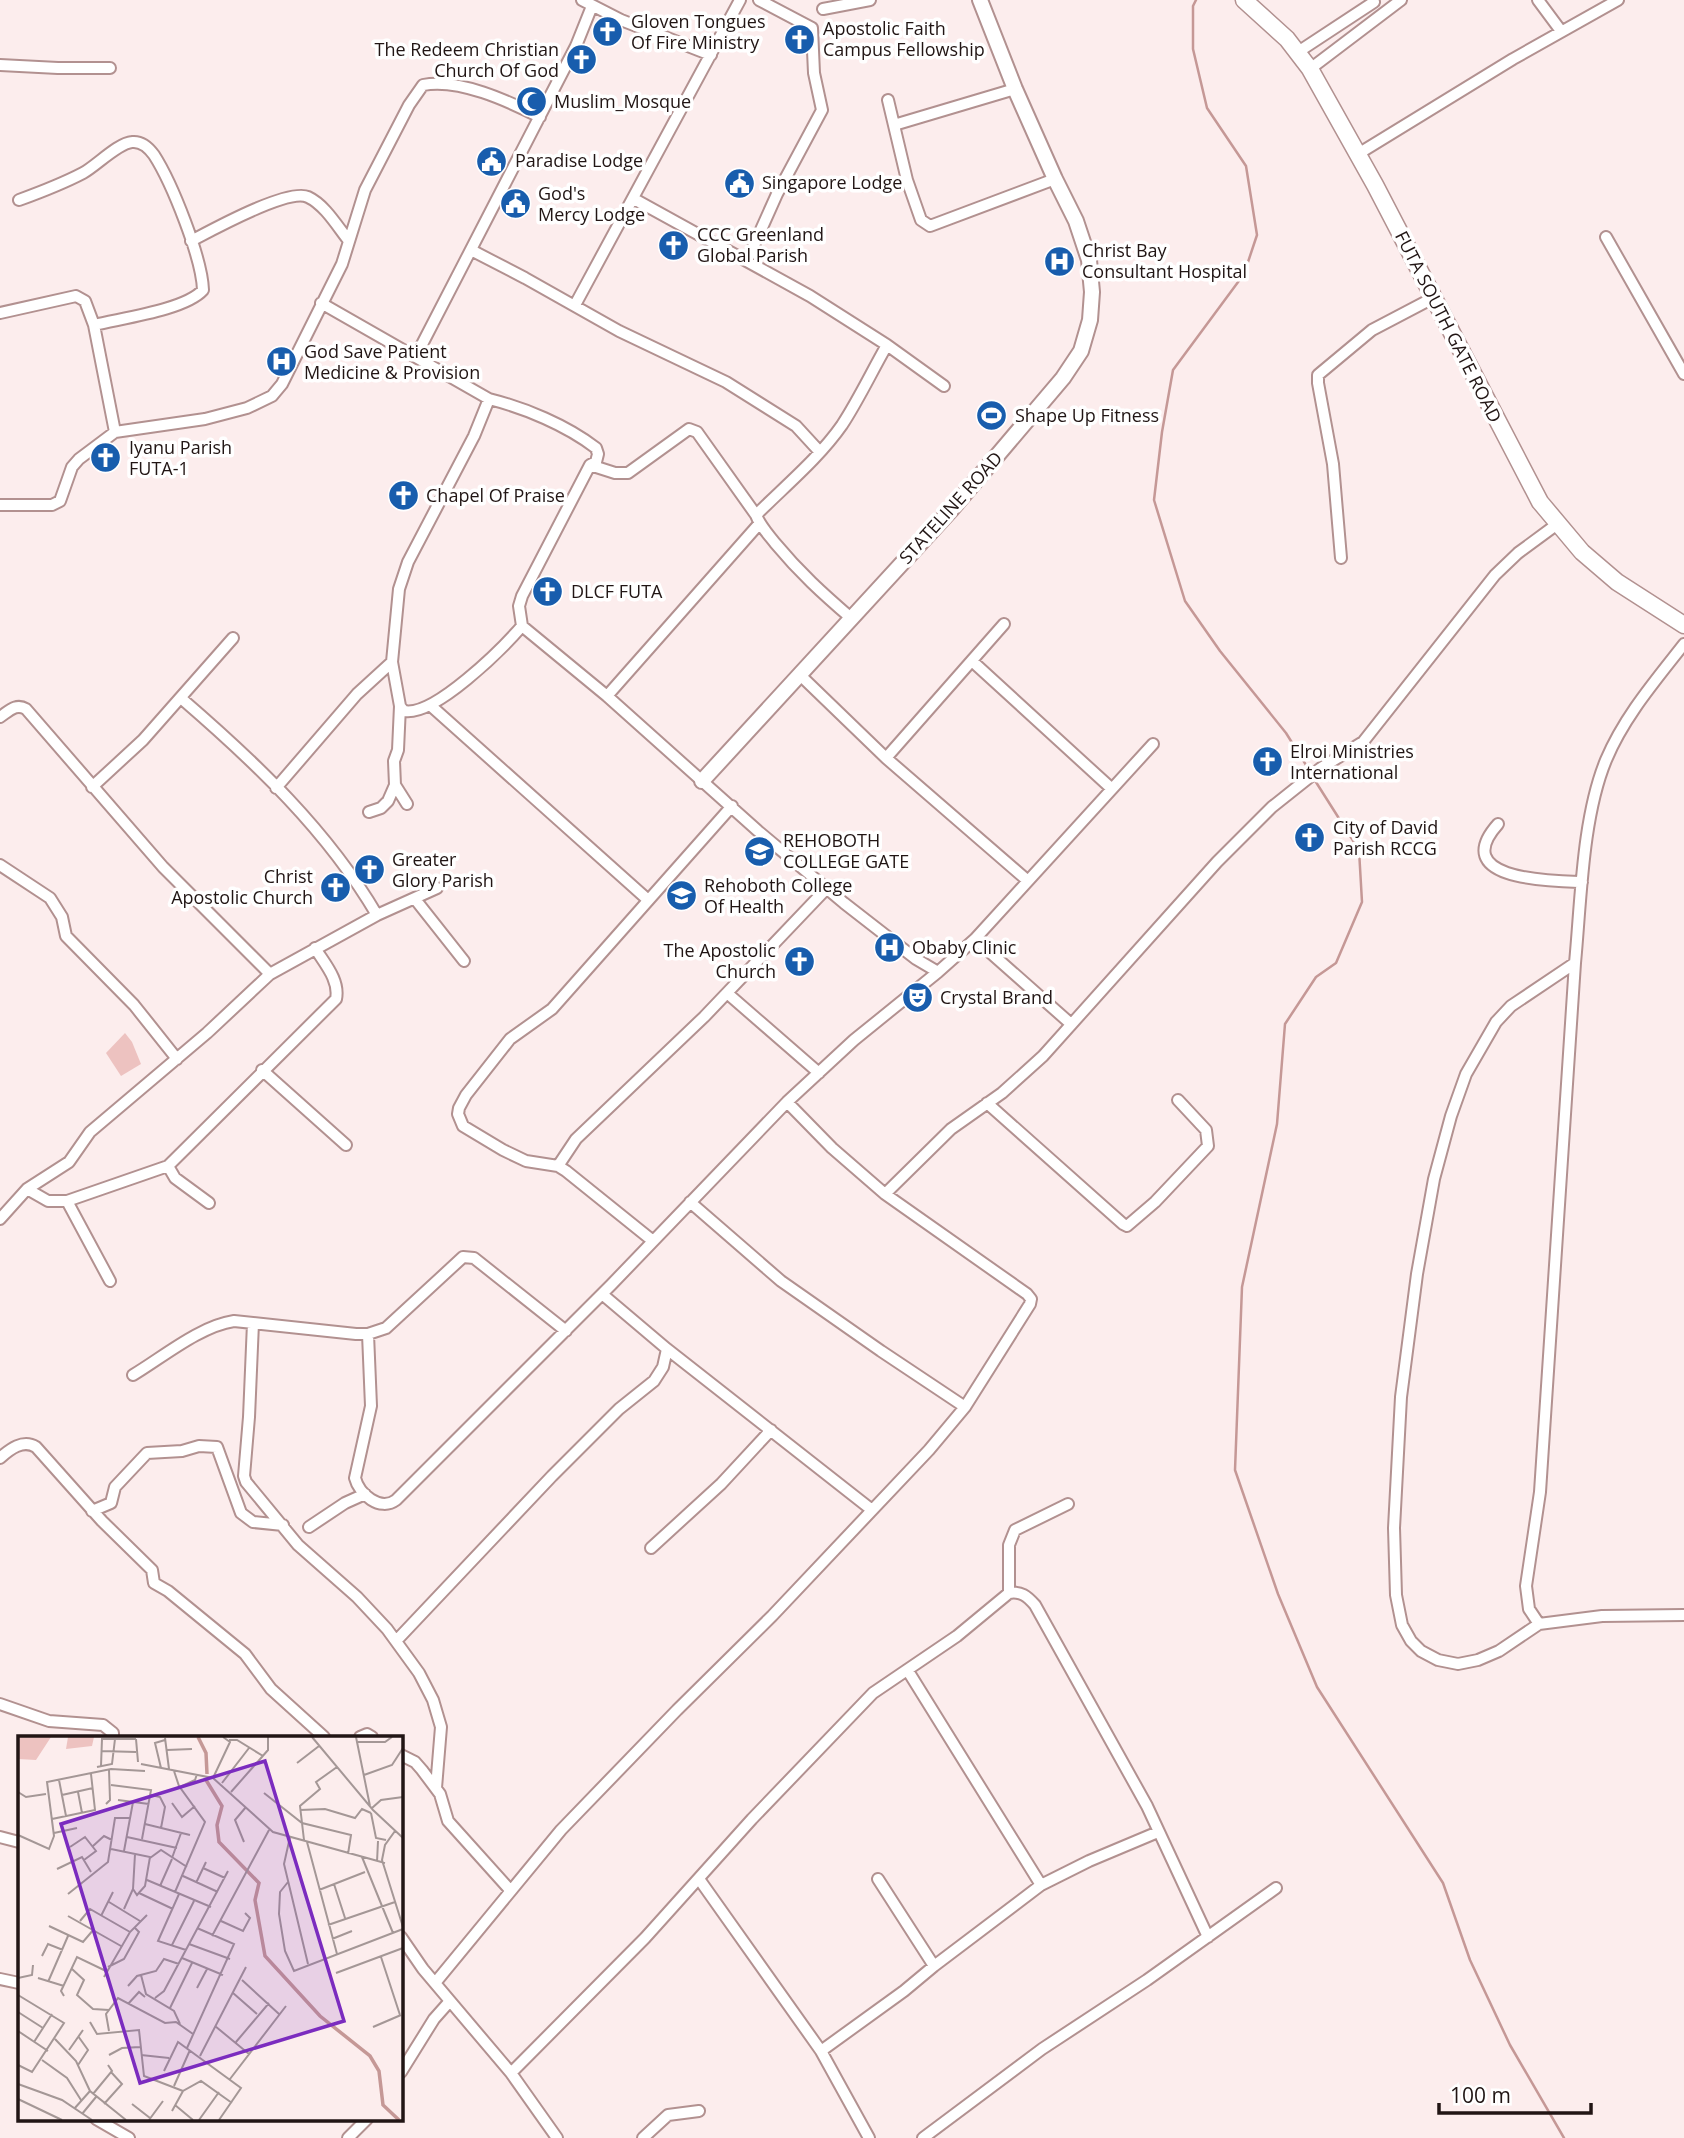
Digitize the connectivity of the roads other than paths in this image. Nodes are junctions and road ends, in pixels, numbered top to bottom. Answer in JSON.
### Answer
{"nodes":[{"id":1,"x":582,"y":0,"type":"edge"},
{"id":2,"x":740,"y":0,"type":"edge"},
{"id":3,"x":760,"y":0,"type":"edge"},
{"id":4,"x":870,"y":0,"type":"edge"},
{"id":5,"x":982,"y":0,"type":"edge"},
{"id":6,"x":1401,"y":0,"type":"edge"},
{"id":7,"x":1538,"y":0,"type":"edge"},
{"id":8,"x":1618,"y":0,"type":"edge"},
{"id":9,"x":1249,"y":1,"type":"edge"},
{"id":10,"x":1374,"y":2,"type":"dead end"},
{"id":11,"x":592,"y":6,"type":"junction"},
{"id":12,"x":823,"y":9,"type":"dead end"},
{"id":13,"x":1561,"y":31,"type":"junction"},
{"id":14,"x":1298,"y":52,"type":"junction"},
{"id":15,"x":711,"y":55,"type":"junction"},
{"id":16,"x":0,"y":65,"type":"edge"},
{"id":17,"x":110,"y":68,"type":"dead end"},
{"id":18,"x":1310,"y":69,"type":"junction"},
{"id":19,"x":1015,"y":89,"type":"junction"},
{"id":20,"x":888,"y":100,"type":"dead end"},
{"id":21,"x":540,"y":117,"type":"junction"},
{"id":22,"x":894,"y":125,"type":"junction"},
{"id":23,"x":1358,"y":154,"type":"junction"},
{"id":24,"x":1055,"y":179,"type":"junction"},
{"id":25,"x":634,"y":199,"type":"junction"},
{"id":26,"x":19,"y":200,"type":"dead end"},
{"id":27,"x":1606,"y":237,"type":"dead end"},
{"id":28,"x":191,"y":241,"type":"junction"},
{"id":29,"x":349,"y":241,"type":"junction"},
{"id":30,"x":471,"y":250,"type":"junction"},
{"id":31,"x":747,"y":261,"type":"junction"},
{"id":32,"x":1433,"y":298,"type":"junction"},
{"id":33,"x":321,"y":303,"type":"junction"},
{"id":34,"x":575,"y":305,"type":"junction"},
{"id":35,"x":0,"y":313,"type":"edge"},
{"id":36,"x":94,"y":325,"type":"junction"},
{"id":37,"x":887,"y":345,"type":"junction"},
{"id":38,"x":416,"y":356,"type":"junction"},
{"id":39,"x":1684,"y":374,"type":"edge"},
{"id":40,"x":944,"y":386,"type":"dead end"},
{"id":41,"x":489,"y":399,"type":"junction"},
{"id":42,"x":115,"y":432,"type":"junction"},
{"id":43,"x":819,"y":451,"type":"junction"},
{"id":44,"x":590,"y":465,"type":"junction"},
{"id":45,"x":0,"y":505,"type":"edge"},
{"id":46,"x":758,"y":519,"type":"junction"},
{"id":47,"x":1556,"y":525,"type":"junction"},
{"id":48,"x":1341,"y":558,"type":"dead end"},
{"id":49,"x":851,"y":618,"type":"junction"},
{"id":50,"x":1004,"y":624,"type":"dead end"},
{"id":51,"x":1684,"y":625,"type":"edge"},
{"id":52,"x":522,"y":626,"type":"junction"},
{"id":53,"x":233,"y":638,"type":"dead end"},
{"id":54,"x":1684,"y":644,"type":"edge"},
{"id":55,"x":972,"y":661,"type":"junction"},
{"id":56,"x":393,"y":662,"type":"junction"},
{"id":57,"x":799,"y":674,"type":"junction"},
{"id":58,"x":607,"y":696,"type":"junction"},
{"id":59,"x":181,"y":699,"type":"junction"},
{"id":60,"x":430,"y":705,"type":"junction"},
{"id":61,"x":400,"y":706,"type":"junction"},
{"id":62,"x":0,"y":717,"type":"edge"},
{"id":63,"x":1153,"y":744,"type":"dead end"},
{"id":64,"x":886,"y":758,"type":"junction"},
{"id":65,"x":702,"y":781,"type":"junction"},
{"id":66,"x":396,"y":785,"type":"junction"},
{"id":67,"x":92,"y":787,"type":"junction"},
{"id":68,"x":276,"y":788,"type":"junction"},
{"id":69,"x":1112,"y":789,"type":"junction"},
{"id":70,"x":408,"y":804,"type":"dead end"},
{"id":71,"x":732,"y":807,"type":"junction"},
{"id":72,"x":369,"y":811,"type":"dead end"},
{"id":73,"x":1498,"y":824,"type":"dead end"},
{"id":74,"x":2,"y":871,"type":"edge"},
{"id":75,"x":1028,"y":881,"type":"junction"},
{"id":76,"x":1582,"y":882,"type":"junction"},
{"id":77,"x":437,"y":888,"type":"dead end"},
{"id":78,"x":827,"y":888,"type":"junction"},
{"id":79,"x":415,"y":899,"type":"junction"},
{"id":80,"x":647,"y":899,"type":"junction"},
{"id":81,"x":377,"y":915,"type":"junction"},
{"id":82,"x":975,"y":939,"type":"junction"},
{"id":83,"x":315,"y":948,"type":"junction"},
{"id":84,"x":464,"y":961,"type":"dead end"},
{"id":85,"x":1575,"y":963,"type":"junction"},
{"id":86,"x":938,"y":972,"type":"junction"},
{"id":87,"x":270,"y":974,"type":"junction"},
{"id":88,"x":727,"y":993,"type":"junction"},
{"id":89,"x":1071,"y":1024,"type":"junction"},
{"id":90,"x":177,"y":1059,"type":"junction"},
{"id":91,"x":262,"y":1070,"type":"junction"},
{"id":92,"x":818,"y":1073,"type":"junction"},
{"id":93,"x":1178,"y":1100,"type":"dead end"},
{"id":94,"x":787,"y":1102,"type":"junction"},
{"id":95,"x":987,"y":1103,"type":"junction"},
{"id":96,"x":346,"y":1146,"type":"dead end"},
{"id":97,"x":169,"y":1166,"type":"junction"},
{"id":98,"x":558,"y":1166,"type":"junction"},
{"id":99,"x":27,"y":1189,"type":"junction"},
{"id":100,"x":885,"y":1194,"type":"junction"},
{"id":101,"x":67,"y":1201,"type":"junction"},
{"id":102,"x":690,"y":1202,"type":"junction"},
{"id":103,"x":209,"y":1203,"type":"dead end"},
{"id":104,"x":1,"y":1216,"type":"edge"},
{"id":105,"x":653,"y":1241,"type":"junction"},
{"id":106,"x":110,"y":1281,"type":"dead end"},
{"id":107,"x":602,"y":1294,"type":"junction"},
{"id":108,"x":253,"y":1323,"type":"junction"},
{"id":109,"x":566,"y":1331,"type":"junction"},
{"id":110,"x":368,"y":1334,"type":"junction"},
{"id":111,"x":667,"y":1349,"type":"junction"},
{"id":112,"x":134,"y":1375,"type":"dead end"},
{"id":113,"x":965,"y":1407,"type":"junction"},
{"id":114,"x":771,"y":1430,"type":"junction"},
{"id":115,"x":0,"y":1458,"type":"edge"},
{"id":116,"x":365,"y":1494,"type":"junction"},
{"id":117,"x":1068,"y":1504,"type":"dead end"},
{"id":118,"x":872,"y":1510,"type":"junction"},
{"id":119,"x":92,"y":1511,"type":"junction"},
{"id":120,"x":283,"y":1525,"type":"junction"},
{"id":121,"x":309,"y":1527,"type":"dead end"},
{"id":122,"x":651,"y":1548,"type":"dead end"},
{"id":123,"x":1009,"y":1593,"type":"junction"},
{"id":124,"x":1684,"y":1615,"type":"edge"},
{"id":125,"x":1539,"y":1624,"type":"junction"},
{"id":126,"x":396,"y":1641,"type":"junction"},
{"id":127,"x":908,"y":1671,"type":"junction"},
{"id":128,"x":0,"y":1704,"type":"edge"},
{"id":129,"x":113,"y":1736,"type":"edge"},
{"id":130,"x":323,"y":1736,"type":"edge"},
{"id":131,"x":438,"y":1747,"type":"junction"},
{"id":132,"x":402,"y":1756,"type":"edge"},
{"id":133,"x":422,"y":1770,"type":"junction"},
{"id":134,"x":436,"y":1788,"type":"junction"},
{"id":135,"x":1158,"y":1832,"type":"junction"},
{"id":136,"x":0,"y":1837,"type":"edge"},
{"id":137,"x":18,"y":1842,"type":"edge"},
{"id":138,"x":699,"y":1879,"type":"junction"},
{"id":139,"x":878,"y":1879,"type":"dead end"},
{"id":140,"x":1041,"y":1885,"type":"junction"},
{"id":141,"x":1276,"y":1888,"type":"dead end"},
{"id":142,"x":510,"y":1890,"type":"junction"},
{"id":143,"x":1208,"y":1937,"type":"junction"},
{"id":144,"x":402,"y":1938,"type":"edge"},
{"id":145,"x":934,"y":1966,"type":"junction"},
{"id":146,"x":0,"y":1979,"type":"edge"},
{"id":147,"x":18,"y":1983,"type":"edge"},
{"id":148,"x":435,"y":1983,"type":"junction"},
{"id":149,"x":450,"y":2001,"type":"junction"},
{"id":150,"x":821,"y":2051,"type":"junction"},
{"id":151,"x":402,"y":2070,"type":"edge"},
{"id":152,"x":511,"y":2073,"type":"junction"},
{"id":153,"x":699,"y":2111,"type":"dead end"},
{"id":154,"x":98,"y":2120,"type":"edge"},
{"id":155,"x":366,"y":2120,"type":"edge"},
{"id":156,"x":130,"y":2138,"type":"edge"},
{"id":157,"x":348,"y":2138,"type":"edge"},
{"id":158,"x":557,"y":2138,"type":"edge"},
{"id":159,"x":643,"y":2138,"type":"edge"},
{"id":160,"x":869,"y":2138,"type":"edge"},
{"id":161,"x":923,"y":2138,"type":"edge"}],
"edges":[{"from":1,"to":11,"type":"street"},
{"from":2,"to":15,"type":"street"},
{"from":3,"to":31,"type":"street"},
{"from":4,"to":12,"type":"street"},
{"from":5,"to":19,"type":"street","name":"STATELINE ROAD"},
{"from":6,"to":18,"type":"street"},
{"from":7,"to":13,"type":"street"},
{"from":8,"to":13,"type":"street"},
{"from":9,"to":14,"type":"main road","name":"FUTA SOUTH GATE ROAD"},
{"from":10,"to":14,"type":"street"},
{"from":11,"to":15,"type":"street"},
{"from":11,"to":21,"type":"street"},
{"from":13,"to":23,"type":"street"},
{"from":14,"to":18,"type":"main road","name":"FUTA SOUTH GATE ROAD"},
{"from":15,"to":25,"type":"street"},
{"from":16,"to":17,"type":"street"},
{"from":18,"to":23,"type":"main road","name":"FUTA SOUTH GATE ROAD"},
{"from":19,"to":22,"type":"street"},
{"from":19,"to":24,"type":"street","name":"STATELINE ROAD"},
{"from":20,"to":22,"type":"street"},
{"from":21,"to":29,"type":"street"},
{"from":21,"to":30,"type":"street"},
{"from":22,"to":24,"type":"street"},
{"from":23,"to":32,"type":"main road","name":"FUTA SOUTH GATE ROAD"},
{"from":24,"to":49,"type":"street","name":"STATELINE ROAD"},
{"from":25,"to":31,"type":"street"},
{"from":25,"to":34,"type":"street"},
{"from":26,"to":28,"type":"street"},
{"from":27,"to":39,"type":"street"},
{"from":28,"to":29,"type":"street"},
{"from":28,"to":36,"type":"street"},
{"from":29,"to":33,"type":"street"},
{"from":30,"to":34,"type":"street"},
{"from":30,"to":38,"type":"street"},
{"from":31,"to":37,"type":"street"},
{"from":32,"to":47,"type":"main road","name":"FUTA SOUTH GATE ROAD"},
{"from":32,"to":48,"type":"street"},
{"from":33,"to":38,"type":"street"},
{"from":33,"to":42,"type":"street"},
{"from":34,"to":43,"type":"street"},
{"from":35,"to":36,"type":"street"},
{"from":36,"to":42,"type":"street"},
{"from":37,"to":40,"type":"street"},
{"from":37,"to":43,"type":"street"},
{"from":38,"to":41,"type":"street"},
{"from":41,"to":44,"type":"street"},
{"from":41,"to":56,"type":"street"},
{"from":42,"to":45,"type":"street"},
{"from":43,"to":46,"type":"street"},
{"from":44,"to":46,"type":"street"},
{"from":44,"to":52,"type":"street"},
{"from":46,"to":49,"type":"street"},
{"from":46,"to":58,"type":"street"},
{"from":47,"to":51,"type":"main road","name":"FUTA SOUTH GATE ROAD"},
{"from":47,"to":89,"type":"street"},
{"from":49,"to":57,"type":"street","name":"STATELINE ROAD"},
{"from":50,"to":55,"type":"street"},
{"from":52,"to":58,"type":"street"},
{"from":52,"to":60,"type":"street"},
{"from":53,"to":59,"type":"street"},
{"from":54,"to":76,"type":"street"},
{"from":55,"to":64,"type":"street"},
{"from":55,"to":69,"type":"street"},
{"from":56,"to":61,"type":"street"},
{"from":56,"to":68,"type":"street"},
{"from":57,"to":64,"type":"street"},
{"from":57,"to":65,"type":"street","name":"STATELINE ROAD"},
{"from":58,"to":65,"type":"street"},
{"from":59,"to":67,"type":"street"},
{"from":59,"to":68,"type":"street"},
{"from":60,"to":61,"type":"street"},
{"from":60,"to":80,"type":"street"},
{"from":61,"to":66,"type":"street"},
{"from":62,"to":67,"type":"street"},
{"from":63,"to":69,"type":"street"},
{"from":64,"to":75,"type":"street"},
{"from":65,"to":71,"type":"street"},
{"from":66,"to":70,"type":"street"},
{"from":66,"to":72,"type":"street"},
{"from":67,"to":87,"type":"street"},
{"from":68,"to":81,"type":"street"},
{"from":69,"to":75,"type":"street"},
{"from":71,"to":78,"type":"street"},
{"from":71,"to":80,"type":"street"},
{"from":73,"to":76,"type":"street"},
{"from":74,"to":90,"type":"street"},
{"from":75,"to":82,"type":"street"},
{"from":76,"to":85,"type":"street"},
{"from":77,"to":79,"type":"street"},
{"from":78,"to":86,"type":"street"},
{"from":78,"to":88,"type":"street"},
{"from":79,"to":81,"type":"street"},
{"from":79,"to":84,"type":"street"},
{"from":80,"to":98,"type":"street"},
{"from":81,"to":83,"type":"street"},
{"from":82,"to":86,"type":"street"},
{"from":82,"to":89,"type":"street"},
{"from":83,"to":87,"type":"street"},
{"from":83,"to":91,"type":"street"},
{"from":85,"to":125,"type":"street"},
{"from":85,"to":125,"type":"street"},
{"from":86,"to":92,"type":"street"},
{"from":87,"to":90,"type":"street"},
{"from":88,"to":92,"type":"street"},
{"from":88,"to":98,"type":"street"},
{"from":89,"to":95,"type":"street"},
{"from":90,"to":99,"type":"street"},
{"from":91,"to":96,"type":"street"},
{"from":91,"to":97,"type":"street"},
{"from":92,"to":94,"type":"street"},
{"from":93,"to":95,"type":"street"},
{"from":94,"to":100,"type":"street"},
{"from":94,"to":102,"type":"street"},
{"from":95,"to":100,"type":"street"},
{"from":97,"to":101,"type":"street"},
{"from":97,"to":103,"type":"street"},
{"from":98,"to":105,"type":"street"},
{"from":99,"to":101,"type":"street"},
{"from":99,"to":104,"type":"street"},
{"from":100,"to":113,"type":"street"},
{"from":101,"to":106,"type":"street"},
{"from":102,"to":105,"type":"street"},
{"from":102,"to":113,"type":"street"},
{"from":105,"to":107,"type":"street"},
{"from":107,"to":109,"type":"street"},
{"from":107,"to":111,"type":"street"},
{"from":108,"to":110,"type":"street"},
{"from":108,"to":112,"type":"street"},
{"from":108,"to":120,"type":"street"},
{"from":109,"to":110,"type":"street"},
{"from":109,"to":116,"type":"street"},
{"from":110,"to":116,"type":"street"},
{"from":111,"to":114,"type":"street"},
{"from":111,"to":126,"type":"street"},
{"from":113,"to":118,"type":"street"},
{"from":114,"to":118,"type":"street"},
{"from":114,"to":122,"type":"street"},
{"from":115,"to":119,"type":"street"},
{"from":116,"to":121,"type":"street"},
{"from":117,"to":123,"type":"street"},
{"from":118,"to":142,"type":"street"},
{"from":119,"to":120,"type":"street"},
{"from":119,"to":130,"type":"street"},
{"from":120,"to":126,"type":"street"},
{"from":123,"to":127,"type":"street"},
{"from":123,"to":135,"type":"street"},
{"from":124,"to":125,"type":"street"},
{"from":126,"to":131,"type":"street"},
{"from":127,"to":138,"type":"street"},
{"from":127,"to":140,"type":"street"},
{"from":128,"to":129,"type":"street"},
{"from":131,"to":133,"type":"street"},
{"from":131,"to":134,"type":"street"},
{"from":132,"to":133,"type":"street"},
{"from":133,"to":134,"type":"street"},
{"from":134,"to":142,"type":"street"},
{"from":135,"to":140,"type":"street"},
{"from":135,"to":143,"type":"street"},
{"from":136,"to":137,"type":"street"},
{"from":138,"to":150,"type":"street"},
{"from":138,"to":152,"type":"street"},
{"from":139,"to":145,"type":"street"},
{"from":140,"to":145,"type":"street"},
{"from":141,"to":143,"type":"street"},
{"from":142,"to":148,"type":"street"},
{"from":143,"to":161,"type":"street"},
{"from":144,"to":148,"type":"street"},
{"from":145,"to":150,"type":"street"},
{"from":146,"to":147,"type":"street"},
{"from":148,"to":149,"type":"street"},
{"from":149,"to":151,"type":"street"},
{"from":149,"to":152,"type":"street"},
{"from":150,"to":160,"type":"street"},
{"from":152,"to":158,"type":"street"},
{"from":153,"to":159,"type":"street"},
{"from":154,"to":156,"type":"street"},
{"from":155,"to":157,"type":"street"}]}
